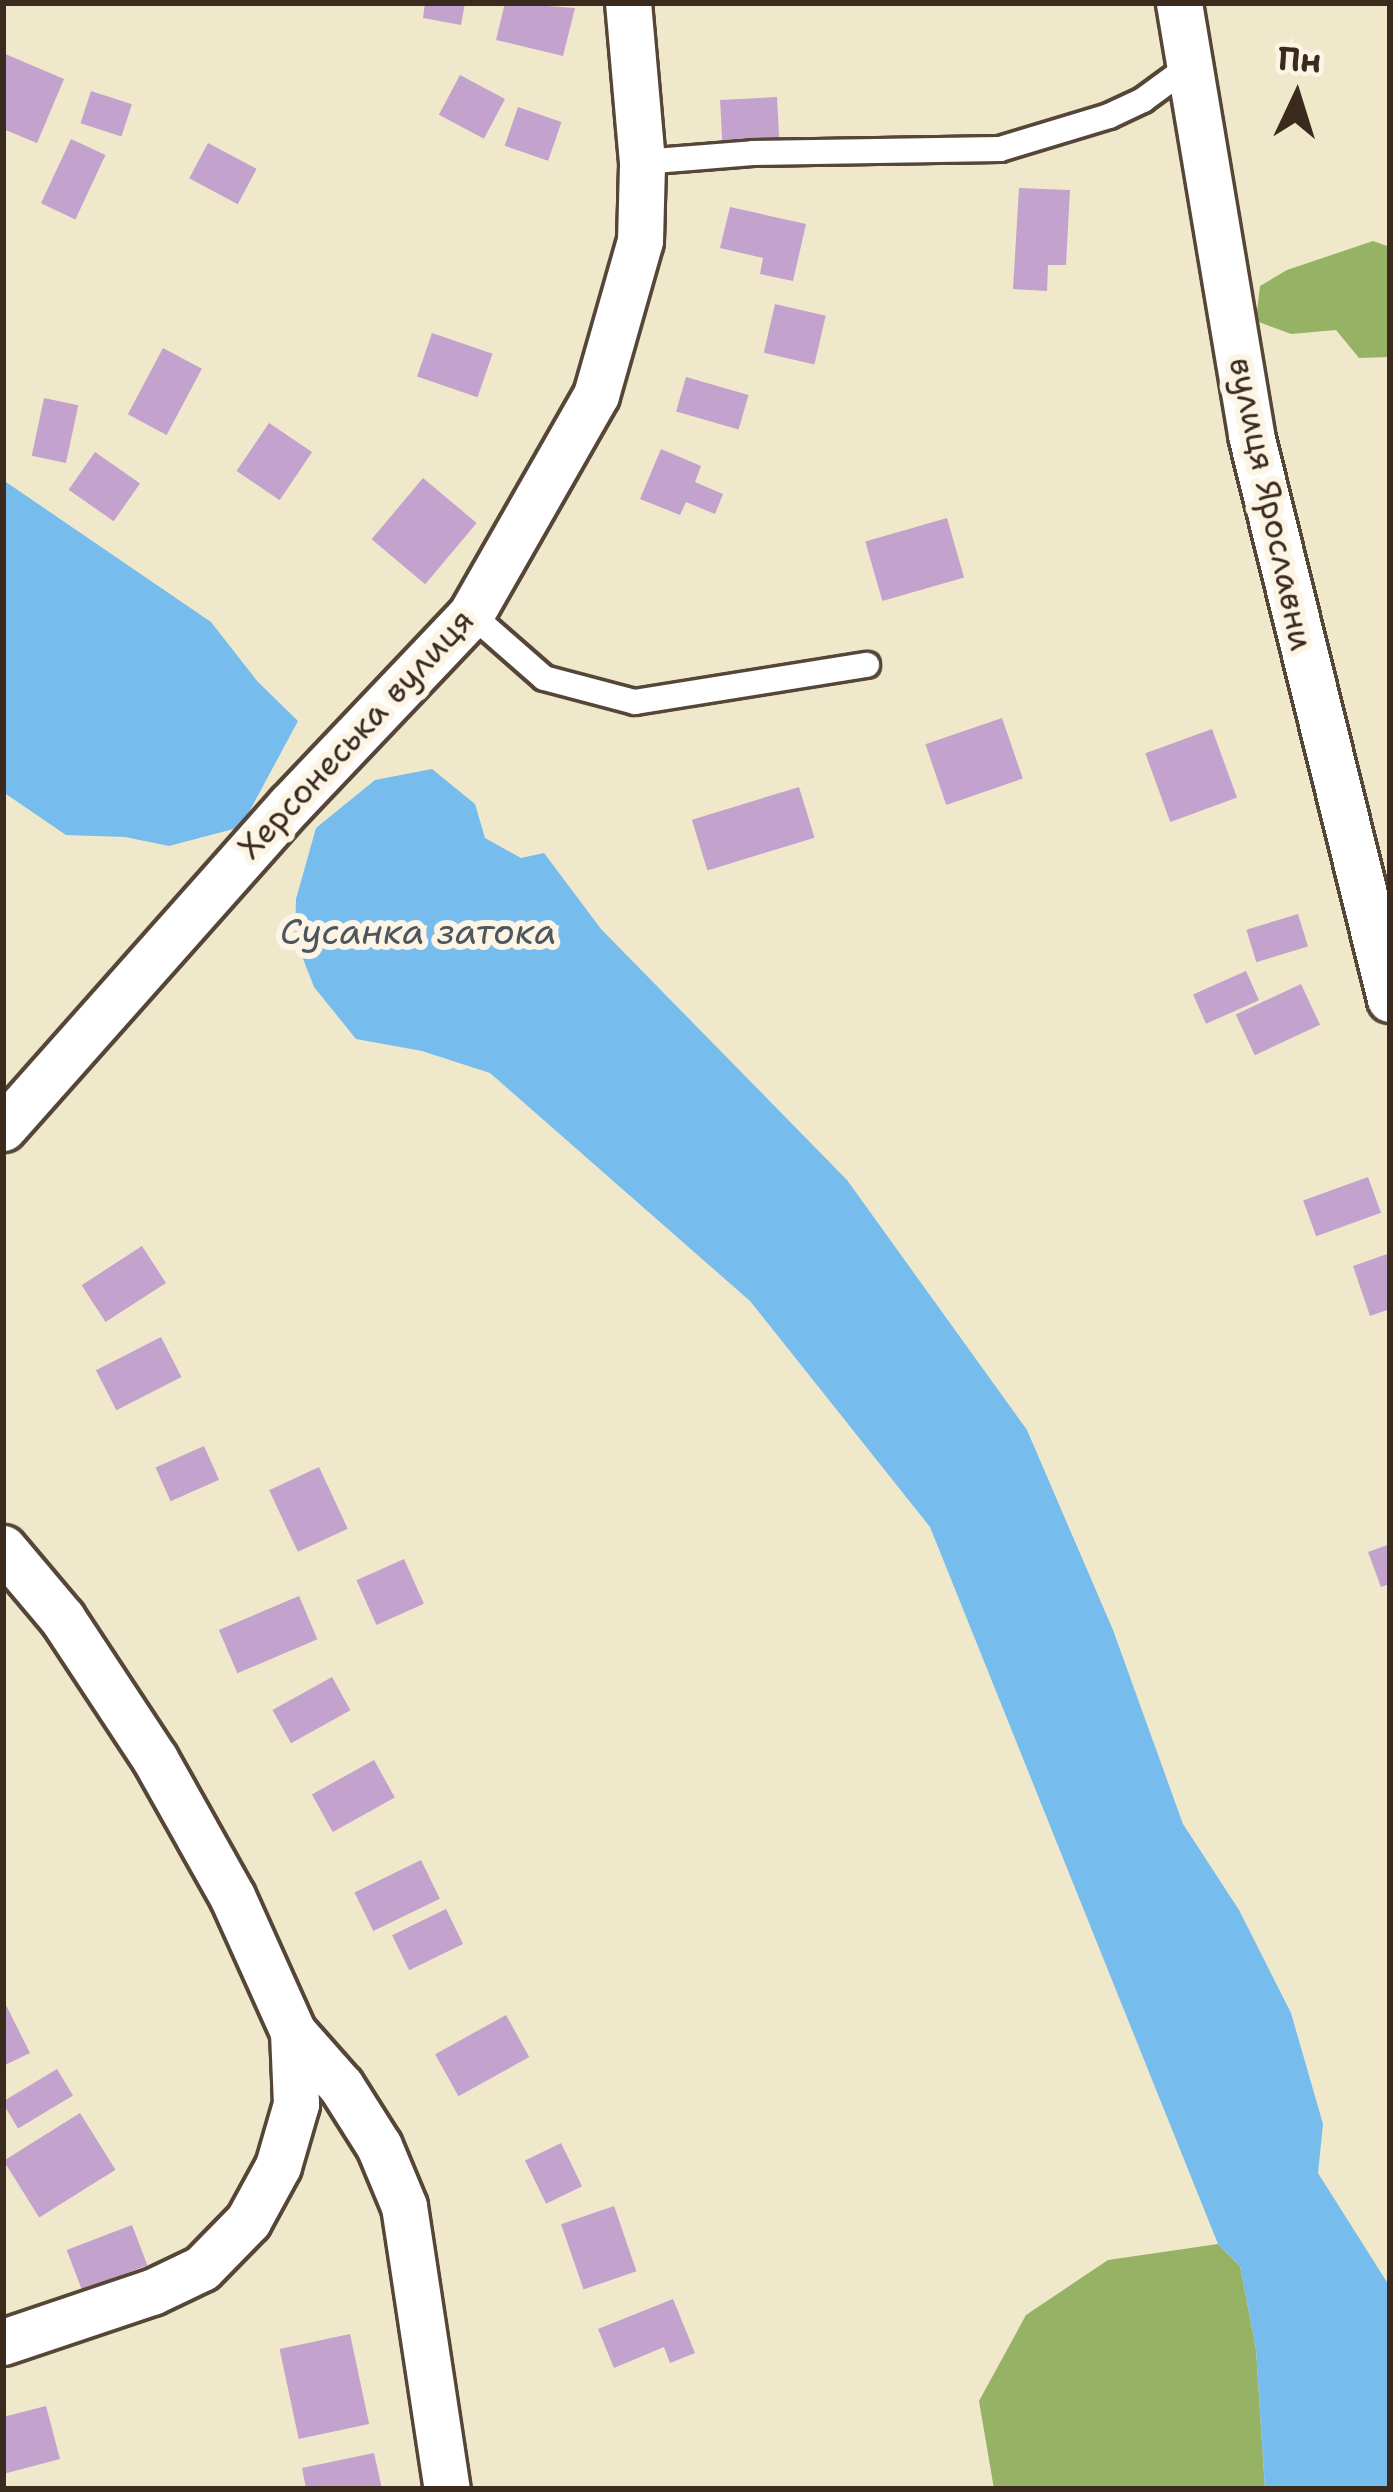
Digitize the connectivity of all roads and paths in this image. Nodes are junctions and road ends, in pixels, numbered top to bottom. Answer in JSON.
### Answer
{"nodes":[{"id":1,"x":628,"y":3,"type":"edge"},
{"id":2,"x":1179,"y":3,"type":"edge"},
{"id":3,"x":1192,"y":64,"type":"junction"},
{"id":4,"x":642,"y":162,"type":"junction"},
{"id":5,"x":471,"y":614,"type":"junction"},
{"id":6,"x":868,"y":665,"type":"dead end"},
{"id":7,"x":1390,"y":1000,"type":"edge"},
{"id":8,"x":3,"y":1128,"type":"edge"},
{"id":9,"x":3,"y":1548,"type":"edge"},
{"id":10,"x":293,"y":2032,"type":"junction"},
{"id":11,"x":3,"y":2342,"type":"edge"},
{"id":12,"x":447,"y":2489,"type":"edge"}],
"edges":[{"from":1,"to":4,"type":"street","name":"Херсонеська вулиця"},
{"from":2,"to":3,"type":"street","name":"вулиця Ярославни"},
{"from":3,"to":4,"type":"lane"},
{"from":3,"to":7,"type":"street","name":"вулиця Ярославни"},
{"from":4,"to":5,"type":"street","name":"Херсонеська вулиця"},
{"from":5,"to":6,"type":"lane"},
{"from":5,"to":8,"type":"street","name":"Херсонеська вулиця"},
{"from":9,"to":10,"type":"street"},
{"from":10,"to":11,"type":"street"},
{"from":10,"to":12,"type":"street"}]}
